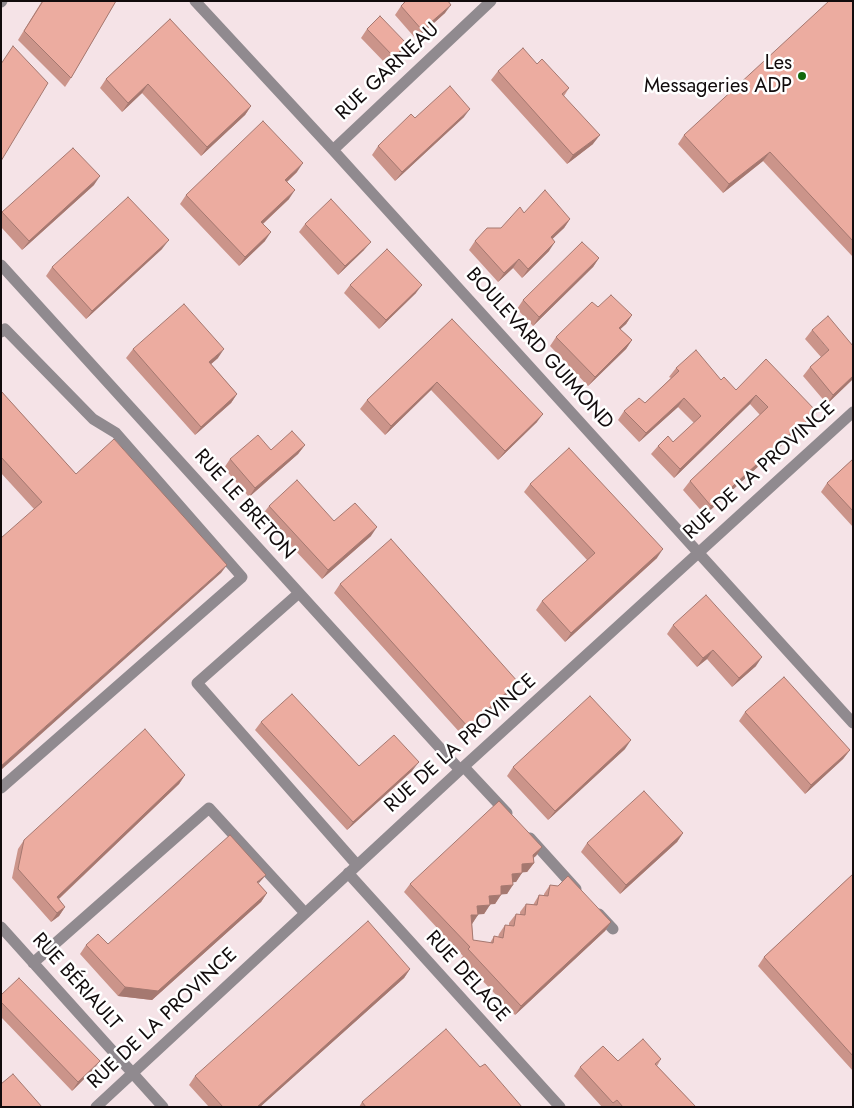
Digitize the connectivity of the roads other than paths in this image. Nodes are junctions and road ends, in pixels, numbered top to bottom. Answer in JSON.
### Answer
{"nodes":[{"id":1,"x":195,"y":1,"type":"edge"},
{"id":2,"x":491,"y":1,"type":"edge"},
{"id":3,"x":333,"y":150,"type":"junction"},
{"id":4,"x":1,"y":265,"type":"edge"},
{"id":5,"x":1,"y":332,"type":"edge"},
{"id":6,"x":853,"y":412,"type":"edge"},
{"id":7,"x":698,"y":553,"type":"junction"},
{"id":8,"x":299,"y":593,"type":"junction"},
{"id":9,"x":853,"y":723,"type":"edge"},
{"id":10,"x":462,"y":768,"type":"junction"},
{"id":11,"x":1,"y":788,"type":"edge"},
{"id":12,"x":357,"y":864,"type":"junction"},
{"id":13,"x":348,"y":873,"type":"junction"},
{"id":14,"x":581,"y":894,"type":"edge"},
{"id":15,"x":594,"y":908,"type":"edge"},
{"id":16,"x":305,"y":913,"type":"junction"},
{"id":17,"x":1,"y":927,"type":"edge"},
{"id":18,"x":613,"y":929,"type":"edge"},
{"id":19,"x":33,"y":963,"type":"junction"},
{"id":20,"x":133,"y":1073,"type":"junction"},
{"id":21,"x":96,"y":1107,"type":"edge"},
{"id":22,"x":163,"y":1107,"type":"edge"},
{"id":23,"x":560,"y":1107,"type":"edge"}],
"edges":[{"from":1,"to":3,"type":"street","name":"BOULEVARD GUIMOND"},
{"from":2,"to":3,"type":"street","name":"RUE GARNEAU"},
{"from":3,"to":7,"type":"street","name":"BOULEVARD GUIMOND"},
{"from":4,"to":8,"type":"street","name":"RUE LE BRETON"},
{"from":5,"to":11,"type":"street"},
{"from":6,"to":7,"type":"street","name":"RUE DE LA PROVINCE"},
{"from":7,"to":9,"type":"street","name":"BOULEVARD GUIMOND"},
{"from":7,"to":10,"type":"street","name":"RUE DE LA PROVINCE"},
{"from":8,"to":10,"type":"street","name":"RUE LE BRETON"},
{"from":8,"to":12,"type":"street"},
{"from":10,"to":12,"type":"street","name":"RUE DE LA PROVINCE"},
{"from":10,"to":14,"type":"street","name":"RUE LE BRETON"},
{"from":12,"to":13,"type":"street","name":"RUE DE LA PROVINCE"},
{"from":13,"to":16,"type":"street","name":"RUE DE LA PROVINCE"},
{"from":13,"to":23,"type":"street","name":"RUE DELAGE"},
{"from":15,"to":18,"type":"street"},
{"from":16,"to":19,"type":"street"},
{"from":16,"to":20,"type":"street","name":"RUE DE LA PROVINCE"},
{"from":17,"to":19,"type":"street","name":"RUE BÉRIAULT"},
{"from":19,"to":20,"type":"street","name":"RUE BÉRIAULT"},
{"from":20,"to":21,"type":"street","name":"RUE DE LA PROVINCE"},
{"from":20,"to":22,"type":"street","name":"RUE BÉRIAULT"}]}
